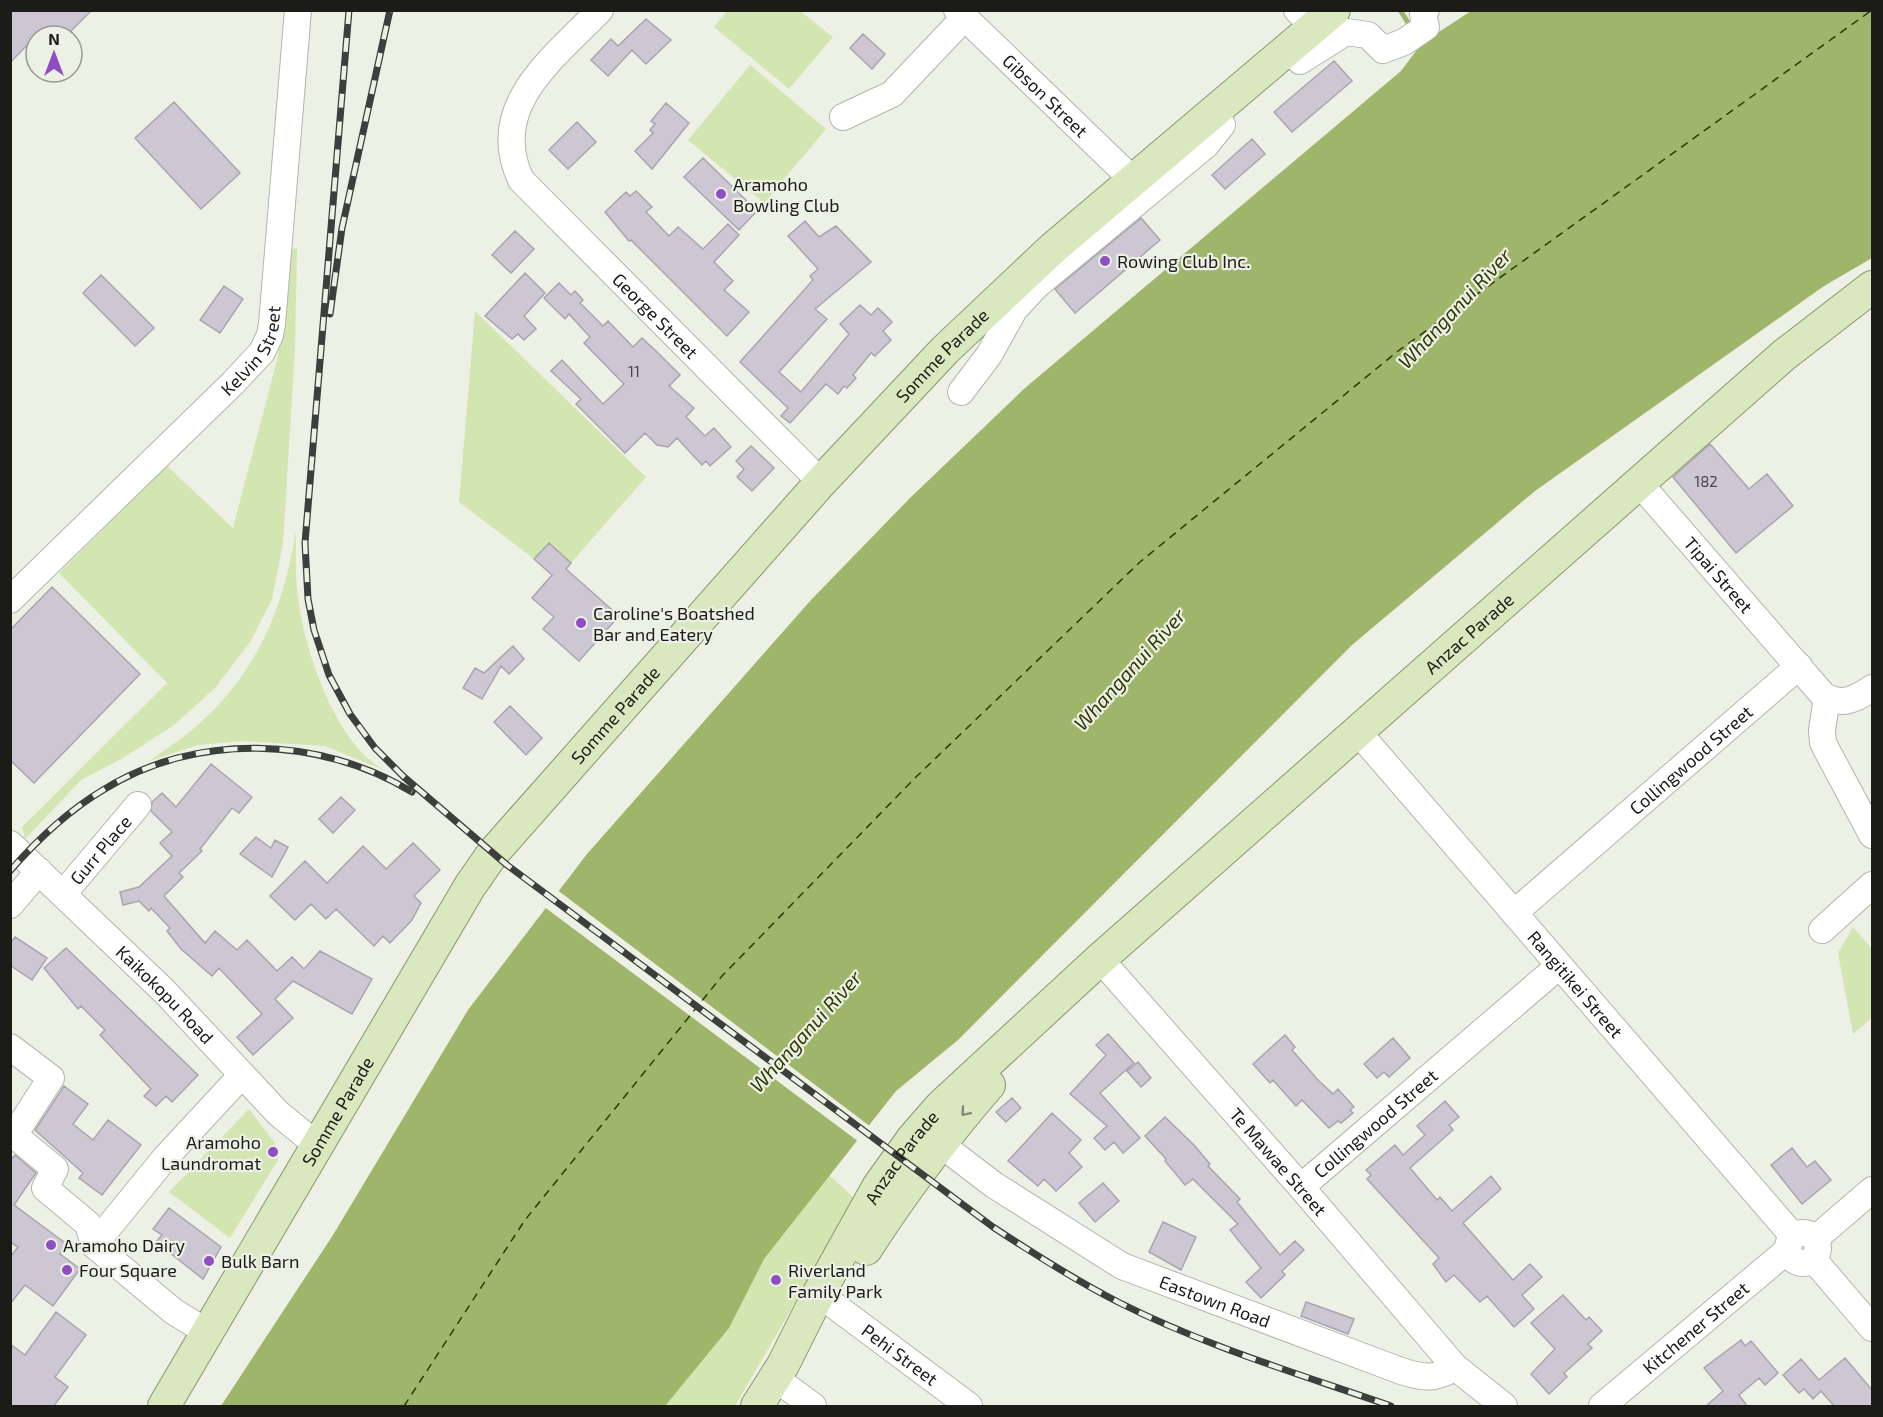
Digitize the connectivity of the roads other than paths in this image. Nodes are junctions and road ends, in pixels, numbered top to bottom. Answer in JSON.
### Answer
{"nodes":[{"id":1,"x":298,"y":10,"type":"edge"},
{"id":2,"x":600,"y":10,"type":"edge"},
{"id":3,"x":961,"y":14,"type":"edge"},
{"id":4,"x":1315,"y":16,"type":"edge"},
{"id":5,"x":1426,"y":19,"type":"edge"},
{"id":6,"x":1289,"y":49,"type":"junction"},
{"id":7,"x":1214,"y":111,"type":"junction"},
{"id":8,"x":843,"y":117,"type":"dead end"},
{"id":9,"x":1134,"y":181,"type":"junction"},
{"id":10,"x":1872,"y":287,"type":"edge"},
{"id":11,"x":961,"y":392,"type":"dead end"},
{"id":12,"x":821,"y":482,"type":"junction"},
{"id":13,"x":1640,"y":484,"type":"junction"},
{"id":14,"x":10,"y":600,"type":"edge"},
{"id":15,"x":1798,"y":666,"type":"junction"},
{"id":16,"x":1872,"y":688,"type":"edge"},
{"id":17,"x":1827,"y":698,"type":"junction"},
{"id":18,"x":1358,"y":732,"type":"junction"},
{"id":19,"x":138,"y":805,"type":"dead end"},
{"id":20,"x":1872,"y":835,"type":"edge"},
{"id":21,"x":10,"y":844,"type":"edge"},
{"id":22,"x":39,"y":870,"type":"junction"},
{"id":23,"x":1872,"y":885,"type":"edge"},
{"id":24,"x":63,"y":894,"type":"junction"},
{"id":25,"x":10,"y":905,"type":"edge"},
{"id":26,"x":1515,"y":913,"type":"junction"},
{"id":27,"x":1822,"y":930,"type":"dead end"},
{"id":28,"x":1100,"y":959,"type":"junction"},
{"id":29,"x":1559,"y":966,"type":"junction"},
{"id":30,"x":1071,"y":988,"type":"junction"},
{"id":31,"x":10,"y":1047,"type":"edge"},
{"id":32,"x":241,"y":1076,"type":"junction"},
{"id":33,"x":939,"y":1143,"type":"junction"},
{"id":34,"x":318,"y":1146,"type":"junction"},
{"id":35,"x":1301,"y":1187,"type":"junction"},
{"id":36,"x":1872,"y":1190,"type":"edge"},
{"id":37,"x":94,"y":1245,"type":"junction"},
{"id":38,"x":1802,"y":1246,"type":"junction"},
{"id":39,"x":831,"y":1303,"type":"junction"},
{"id":40,"x":1872,"y":1328,"type":"edge"},
{"id":41,"x":208,"y":1332,"type":"junction"},
{"id":42,"x":1455,"y":1367,"type":"junction"},
{"id":43,"x":779,"y":1371,"type":"junction"},
{"id":44,"x":164,"y":1407,"type":"edge"},
{"id":45,"x":757,"y":1407,"type":"edge"},
{"id":46,"x":813,"y":1407,"type":"edge"},
{"id":47,"x":969,"y":1407,"type":"edge"},
{"id":48,"x":1504,"y":1407,"type":"edge"},
{"id":49,"x":1602,"y":1407,"type":"edge"}],
"edges":[{"from":1,"to":14,"type":"street","name":"Kelvin Street"},
{"from":2,"to":12,"type":"street","name":"George Street"},
{"from":3,"to":8,"type":"street"},
{"from":3,"to":9,"type":"street","name":"Gibson Street"},
{"from":4,"to":6,"type":"main road","name":"Somme Parade"},
{"from":5,"to":6,"type":"street"},
{"from":6,"to":7,"type":"main road","name":"Somme Parade"},
{"from":7,"to":9,"type":"main road","name":"Somme Parade"},
{"from":7,"to":11,"type":"street"},
{"from":9,"to":12,"type":"main road","name":"Somme Parade"},
{"from":10,"to":13,"type":"main road","name":"Anzac Parade"},
{"from":12,"to":34,"type":"main road","name":"Somme Parade"},
{"from":13,"to":15,"type":"street","name":"Tipai Street"},
{"from":13,"to":18,"type":"main road","name":"Anzac Parade"},
{"from":15,"to":17,"type":"street"},
{"from":15,"to":26,"type":"street","name":"Collingwood Street"},
{"from":16,"to":17,"type":"street"},
{"from":17,"to":20,"type":"street"},
{"from":18,"to":26,"type":"street","name":"Rangitikei Street"},
{"from":18,"to":28,"type":"main road","name":"Anzac Parade"},
{"from":19,"to":24,"type":"street","name":"Gurr Place"},
{"from":21,"to":22,"type":"street","name":"Kaikokopu Road"},
{"from":22,"to":24,"type":"street","name":"Kaikokopu Road"},
{"from":22,"to":25,"type":"street"},
{"from":23,"to":27,"type":"street"},
{"from":24,"to":32,"type":"street","name":"Kaikokopu Road"},
{"from":26,"to":29,"type":"street","name":"Rangitikei Street"},
{"from":28,"to":30,"type":"main road","name":"Anzac Parade"},
{"from":28,"to":35,"type":"street","name":"Te Mawae Street"},
{"from":29,"to":35,"type":"street","name":"Collingwood Street"},
{"from":29,"to":38,"type":"street","name":"Rangitikei Street"},
{"from":30,"to":33,"type":"main road","name":"Anzac Parade","one_way":true},
{"from":30,"to":43,"type":"main road","name":"Anzac Parade"},
{"from":31,"to":37,"type":"street"},
{"from":32,"to":34,"type":"street","name":"Kaikokopu Road"},
{"from":32,"to":37,"type":"street"},
{"from":33,"to":39,"type":"main road","name":"Anzac Parade"},
{"from":33,"to":42,"type":"street","name":"Eastown Road"},
{"from":34,"to":41,"type":"main road","name":"Somme Parade"},
{"from":35,"to":42,"type":"street","name":"Te Mawae Street"},
{"from":36,"to":38,"type":"street","name":"Kitchener Street"},
{"from":37,"to":41,"type":"street"},
{"from":38,"to":40,"type":"street","name":"Rangitikei Street"},
{"from":38,"to":49,"type":"street","name":"Kitchener Street"},
{"from":39,"to":43,"type":"main road","name":"Anzac Parade"},
{"from":39,"to":47,"type":"street","name":"Pehi Street"},
{"from":41,"to":44,"type":"main road","name":"Somme Parade"},
{"from":42,"to":48,"type":"street"},
{"from":43,"to":45,"type":"main road","name":"Anzac Parade"},
{"from":43,"to":46,"type":"street"}]}
